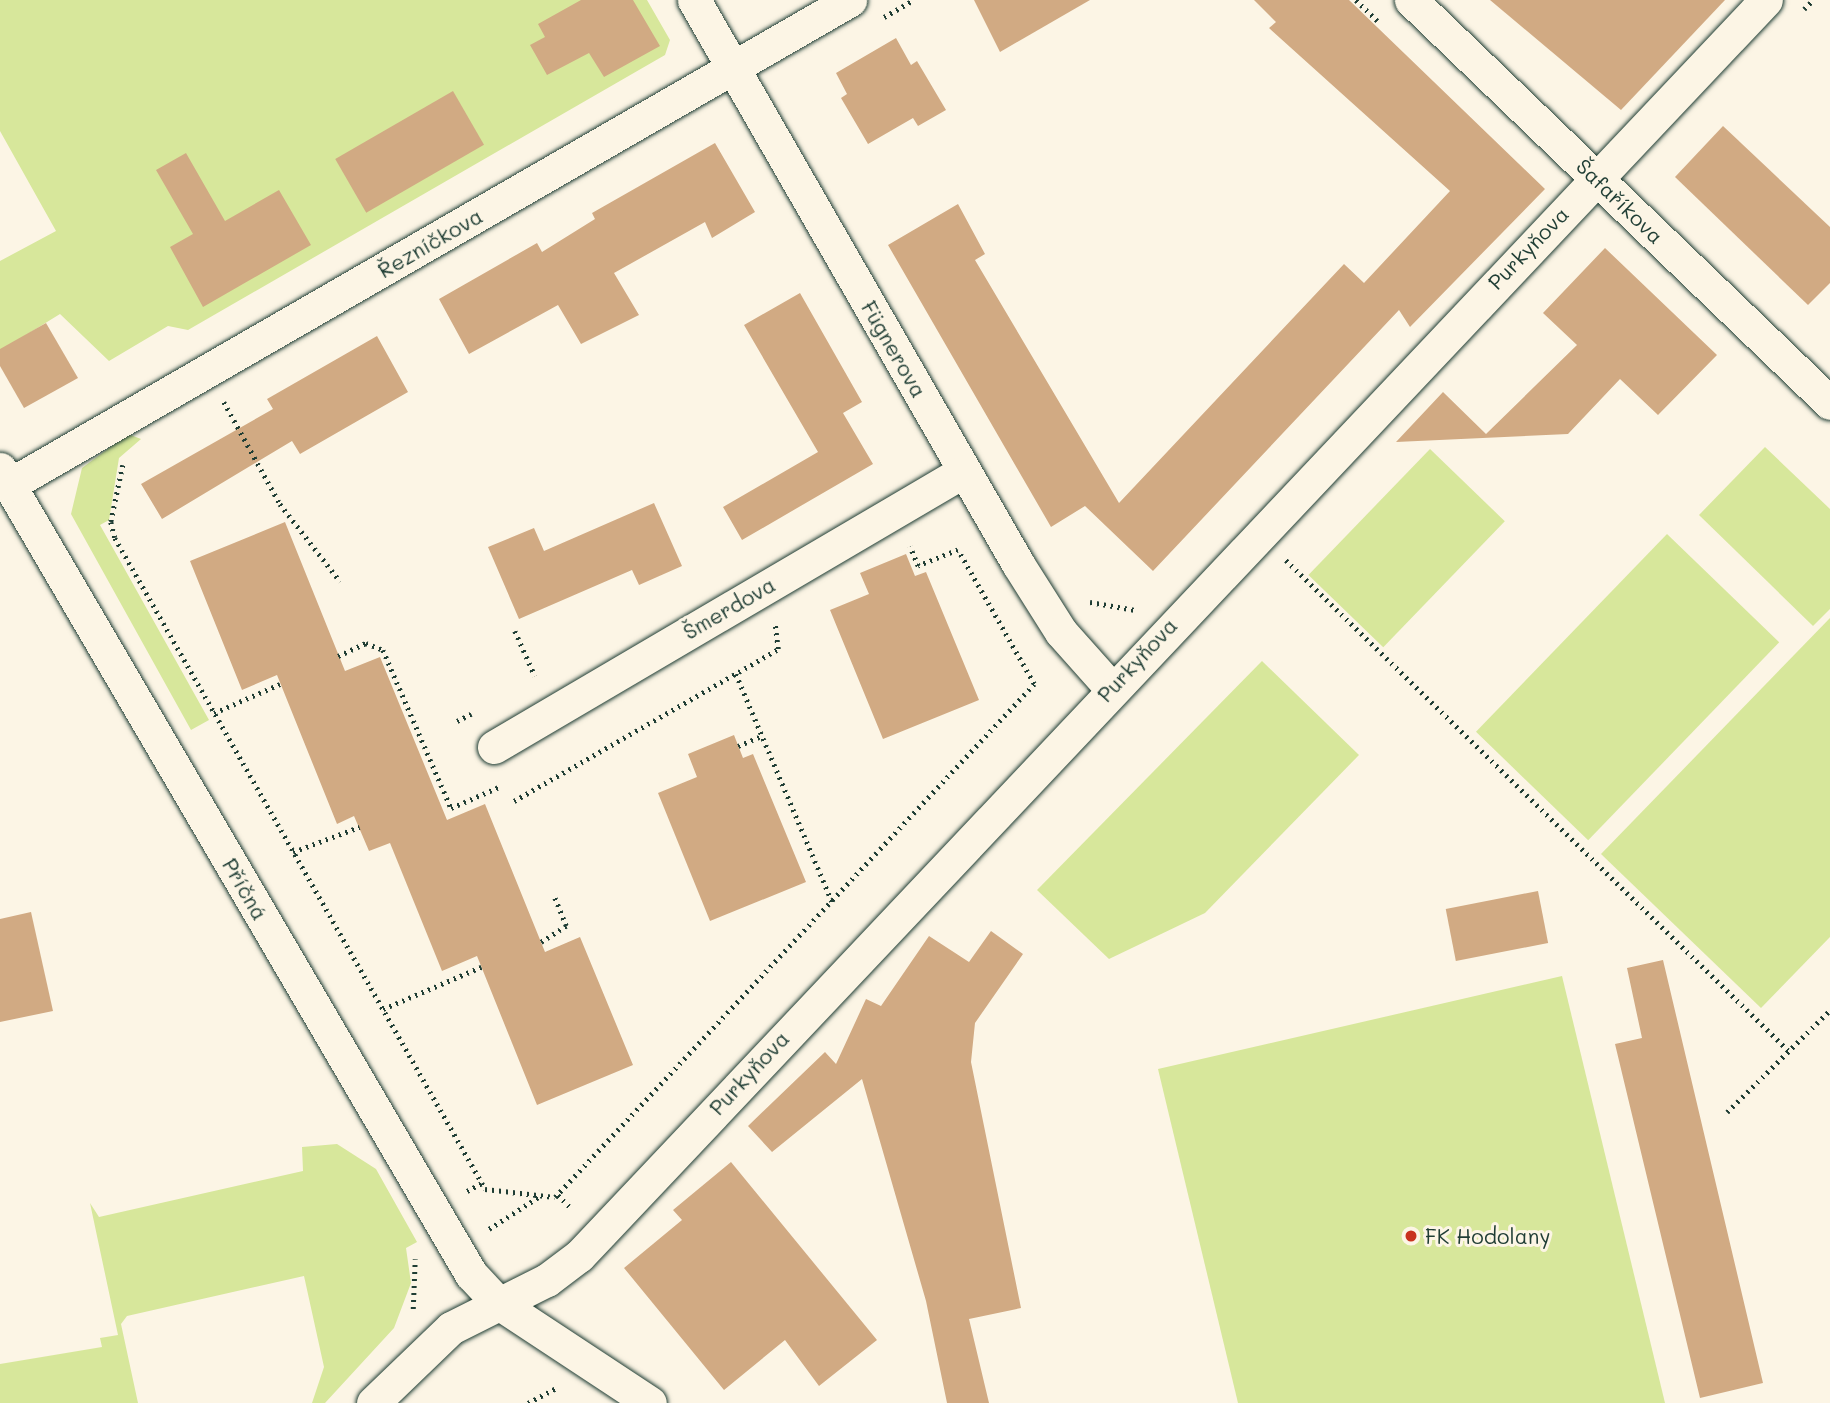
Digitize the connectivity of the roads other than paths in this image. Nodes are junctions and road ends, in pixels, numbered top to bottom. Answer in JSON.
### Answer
{"nodes":[{"id":1,"x":694,"y":0,"type":"edge"},
{"id":2,"x":850,"y":0,"type":"edge"},
{"id":3,"x":1411,"y":0,"type":"edge"},
{"id":4,"x":1766,"y":0,"type":"edge"},
{"id":5,"x":733,"y":68,"type":"junction"},
{"id":6,"x":1595,"y":177,"type":"junction"},
{"id":7,"x":1830,"y":403,"type":"edge"},
{"id":8,"x":964,"y":471,"type":"junction"},
{"id":9,"x":5,"y":477,"type":"edge"},
{"id":10,"x":1110,"y":687,"type":"junction"},
{"id":11,"x":494,"y":747,"type":"dead end"},
{"id":12,"x":497,"y":1302,"type":"junction"},
{"id":13,"x":373,"y":1403,"type":"edge"},
{"id":14,"x":650,"y":1403,"type":"edge"}],
"edges":[{"from":1,"to":5,"type":"street","name":"Fügnerova"},
{"from":2,"to":5,"type":"street","name":"Řezníčkova"},
{"from":3,"to":6,"type":"street","name":"Šafaříkova"},
{"from":4,"to":6,"type":"street","name":"Purkyňova"},
{"from":5,"to":8,"type":"street","name":"Fügnerova"},
{"from":5,"to":9,"type":"street","name":"Řezníčkova"},
{"from":6,"to":7,"type":"street","name":"Šafaříkova"},
{"from":6,"to":10,"type":"street","name":"Purkyňova"},
{"from":8,"to":10,"type":"street","name":"Fügnerova"},
{"from":8,"to":11,"type":"street","name":"Šmerdova"},
{"from":9,"to":12,"type":"street","name":"Příčná"},
{"from":10,"to":12,"type":"street","name":"Purkyňova"},
{"from":12,"to":13,"type":"street","name":"Purkyňova"},
{"from":12,"to":14,"type":"street","name":"Příčná"}]}
